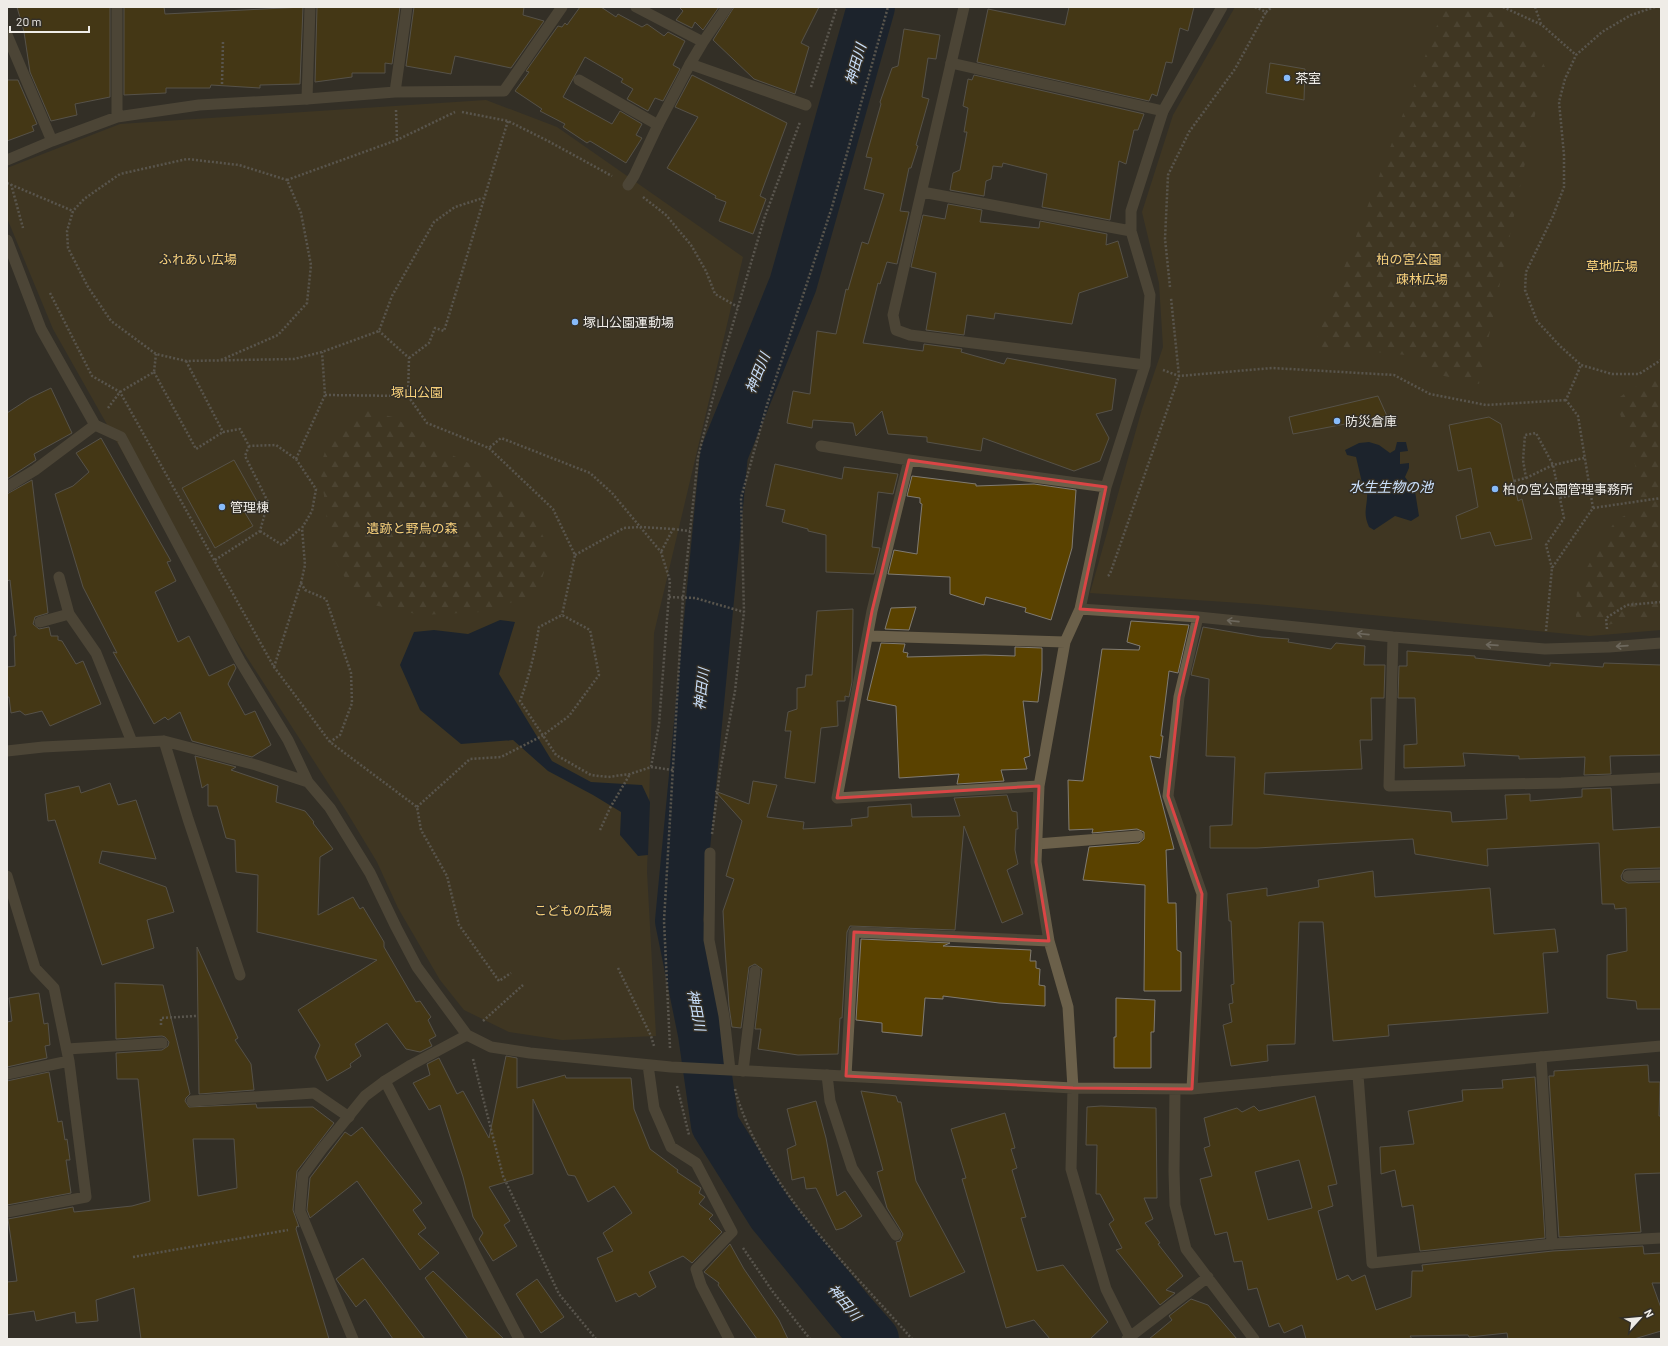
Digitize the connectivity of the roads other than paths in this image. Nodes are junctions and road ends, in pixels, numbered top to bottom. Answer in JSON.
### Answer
{"nodes":[{"id":1,"x":117,"y":7,"type":"edge"},
{"id":2,"x":310,"y":7,"type":"edge"},
{"id":3,"x":407,"y":7,"type":"edge"},
{"id":4,"x":562,"y":7,"type":"edge"},
{"id":5,"x":636,"y":7,"type":"edge"},
{"id":6,"x":727,"y":7,"type":"edge"},
{"id":7,"x":964,"y":7,"type":"edge"},
{"id":8,"x":1222,"y":7,"type":"edge"},
{"id":9,"x":7,"y":35,"type":"edge"},
{"id":10,"x":703,"y":42,"type":"junction"},
{"id":11,"x":951,"y":63,"type":"junction"},
{"id":12,"x":690,"y":64,"type":"junction"},
{"id":13,"x":579,"y":80,"type":"dead end"},
{"id":14,"x":395,"y":92,"type":"junction"},
{"id":15,"x":307,"y":99,"type":"junction"},
{"id":16,"x":806,"y":105,"type":"road end"},
{"id":17,"x":1163,"y":111,"type":"junction"},
{"id":18,"x":117,"y":117,"type":"junction"},
{"id":19,"x":658,"y":125,"type":"junction"},
{"id":20,"x":52,"y":141,"type":"junction"},
{"id":21,"x":7,"y":160,"type":"edge"},
{"id":22,"x":628,"y":185,"type":"dead end"},
{"id":23,"x":922,"y":192,"type":"junction"},
{"id":24,"x":1131,"y":231,"type":"junction"},
{"id":25,"x":7,"y":240,"type":"edge"},
{"id":26,"x":1145,"y":365,"type":"junction"},
{"id":27,"x":95,"y":425,"type":"junction"},
{"id":28,"x":821,"y":446,"type":"dead end"},
{"id":29,"x":909,"y":460,"type":"junction"},
{"id":30,"x":7,"y":487,"type":"edge"},
{"id":31,"x":1106,"y":487,"type":"junction"},
{"id":32,"x":59,"y":577,"type":"dead end"},
{"id":33,"x":1080,"y":609,"type":"junction"},
{"id":34,"x":69,"y":614,"type":"junction"},
{"id":35,"x":1198,"y":618,"type":"junction"},
{"id":36,"x":40,"y":622,"type":"dead end"},
{"id":37,"x":869,"y":636,"type":"junction"},
{"id":38,"x":1393,"y":637,"type":"junction"},
{"id":39,"x":1065,"y":642,"type":"junction"},
{"id":40,"x":1661,"y":643,"type":"edge"},
{"id":41,"x":164,"y":740,"type":"junction"},
{"id":42,"x":132,"y":742,"type":"junction"},
{"id":43,"x":7,"y":751,"type":"edge"},
{"id":44,"x":1661,"y":778,"type":"edge"},
{"id":45,"x":308,"y":782,"type":"junction"},
{"id":46,"x":1039,"y":786,"type":"junction"},
{"id":47,"x":1138,"y":836,"type":"dead end"},
{"id":48,"x":1037,"y":844,"type":"junction"},
{"id":49,"x":710,"y":853,"type":"road end"},
{"id":50,"x":1661,"y":875,"type":"edge"},
{"id":51,"x":1628,"y":876,"type":"dead end"},
{"id":52,"x":7,"y":877,"type":"edge"},
{"id":53,"x":1049,"y":941,"type":"junction"},
{"id":54,"x":755,"y":971,"type":"dead end"},
{"id":55,"x":240,"y":975,"type":"dead end"},
{"id":56,"x":467,"y":1035,"type":"junction"},
{"id":57,"x":162,"y":1043,"type":"road end"},
{"id":58,"x":1661,"y":1046,"type":"edge"},
{"id":59,"x":67,"y":1049,"type":"junction"},
{"id":60,"x":1541,"y":1057,"type":"junction"},
{"id":61,"x":70,"y":1061,"type":"junction"},
{"id":62,"x":648,"y":1064,"type":"junction"},
{"id":63,"x":726,"y":1070,"type":"junction"},
{"id":64,"x":742,"y":1071,"type":"junction"},
{"id":65,"x":7,"y":1074,"type":"edge"},
{"id":66,"x":1358,"y":1074,"type":"junction"},
{"id":67,"x":827,"y":1075,"type":"junction"},
{"id":68,"x":846,"y":1076,"type":"junction"},
{"id":69,"x":385,"y":1081,"type":"junction"},
{"id":70,"x":1073,"y":1088,"type":"junction"},
{"id":71,"x":1175,"y":1089,"type":"junction"},
{"id":72,"x":1192,"y":1089,"type":"junction"},
{"id":73,"x":192,"y":1101,"type":"dead end"},
{"id":74,"x":349,"y":1117,"type":"junction"},
{"id":75,"x":7,"y":1212,"type":"edge"},
{"id":76,"x":896,"y":1235,"type":"dead end"},
{"id":77,"x":1661,"y":1238,"type":"edge"},
{"id":78,"x":1552,"y":1244,"type":"junction"},
{"id":79,"x":1208,"y":1277,"type":"junction"},
{"id":80,"x":1130,"y":1338,"type":"edge"},
{"id":81,"x":353,"y":1339,"type":"edge"},
{"id":82,"x":519,"y":1339,"type":"edge"},
{"id":83,"x":729,"y":1339,"type":"edge"},
{"id":84,"x":1254,"y":1339,"type":"edge"}],
"edges":[{"from":1,"to":18,"type":"street"},
{"from":2,"to":15,"type":"street"},
{"from":3,"to":14,"type":"street"},
{"from":4,"to":14,"type":"street"},
{"from":5,"to":10,"type":"street"},
{"from":6,"to":10,"type":"street"},
{"from":7,"to":11,"type":"street"},
{"from":8,"to":17,"type":"street"},
{"from":9,"to":20,"type":"street"},
{"from":10,"to":12,"type":"street"},
{"from":11,"to":17,"type":"street"},
{"from":11,"to":23,"type":"street"},
{"from":12,"to":16,"type":"street"},
{"from":12,"to":19,"type":"street"},
{"from":13,"to":19,"type":"street"},
{"from":14,"to":15,"type":"street"},
{"from":15,"to":18,"type":"street"},
{"from":17,"to":24,"type":"street"},
{"from":18,"to":20,"type":"street"},
{"from":19,"to":22,"type":"street"},
{"from":20,"to":21,"type":"street"},
{"from":23,"to":24,"type":"street"},
{"from":23,"to":26,"type":"street"},
{"from":24,"to":26,"type":"street"},
{"from":25,"to":27,"type":"street"},
{"from":26,"to":31,"type":"street"},
{"from":27,"to":30,"type":"street"},
{"from":27,"to":45,"type":"street"},
{"from":28,"to":29,"type":"street"},
{"from":29,"to":31,"type":"street"},
{"from":29,"to":37,"type":"street"},
{"from":31,"to":33,"type":"street"},
{"from":32,"to":34,"type":"street"},
{"from":33,"to":35,"type":"street"},
{"from":33,"to":39,"type":"street"},
{"from":34,"to":36,"type":"street"},
{"from":34,"to":42,"type":"street"},
{"from":38,"to":35,"type":"street","one_way":true},
{"from":35,"to":72,"type":"street"},
{"from":37,"to":39,"type":"street"},
{"from":37,"to":46,"type":"street"},
{"from":40,"to":38,"type":"street","one_way":true},
{"from":38,"to":44,"type":"street"},
{"from":39,"to":46,"type":"street"},
{"from":41,"to":42,"type":"street"},
{"from":41,"to":45,"type":"street"},
{"from":41,"to":55,"type":"street"},
{"from":42,"to":43,"type":"street"},
{"from":45,"to":56,"type":"street"},
{"from":46,"to":48,"type":"street"},
{"from":47,"to":48,"type":"street"},
{"from":48,"to":53,"type":"street"},
{"from":49,"to":63,"type":"street"},
{"from":50,"to":51,"type":"street"},
{"from":52,"to":59,"type":"street"},
{"from":53,"to":68,"type":"street"},
{"from":53,"to":70,"type":"street"},
{"from":54,"to":64,"type":"street"},
{"from":56,"to":62,"type":"street"},
{"from":56,"to":69,"type":"street"},
{"from":57,"to":59,"type":"street"},
{"from":58,"to":60,"type":"street"},
{"from":59,"to":61,"type":"street"},
{"from":60,"to":66,"type":"street"},
{"from":60,"to":78,"type":"street"},
{"from":61,"to":65,"type":"street"},
{"from":61,"to":75,"type":"street"},
{"from":62,"to":63,"type":"street"},
{"from":62,"to":83,"type":"street"},
{"from":63,"to":64,"type":"street"},
{"from":64,"to":67,"type":"street"},
{"from":66,"to":72,"type":"street"},
{"from":66,"to":78,"type":"street"},
{"from":67,"to":68,"type":"street"},
{"from":67,"to":76,"type":"street"},
{"from":68,"to":70,"type":"street"},
{"from":69,"to":74,"type":"street"},
{"from":69,"to":82,"type":"street"},
{"from":70,"to":71,"type":"street"},
{"from":70,"to":80,"type":"street"},
{"from":71,"to":72,"type":"street"},
{"from":71,"to":79,"type":"street"},
{"from":73,"to":74,"type":"street"},
{"from":74,"to":81,"type":"street"},
{"from":77,"to":78,"type":"street"},
{"from":79,"to":80,"type":"street"},
{"from":79,"to":84,"type":"street"}]}
